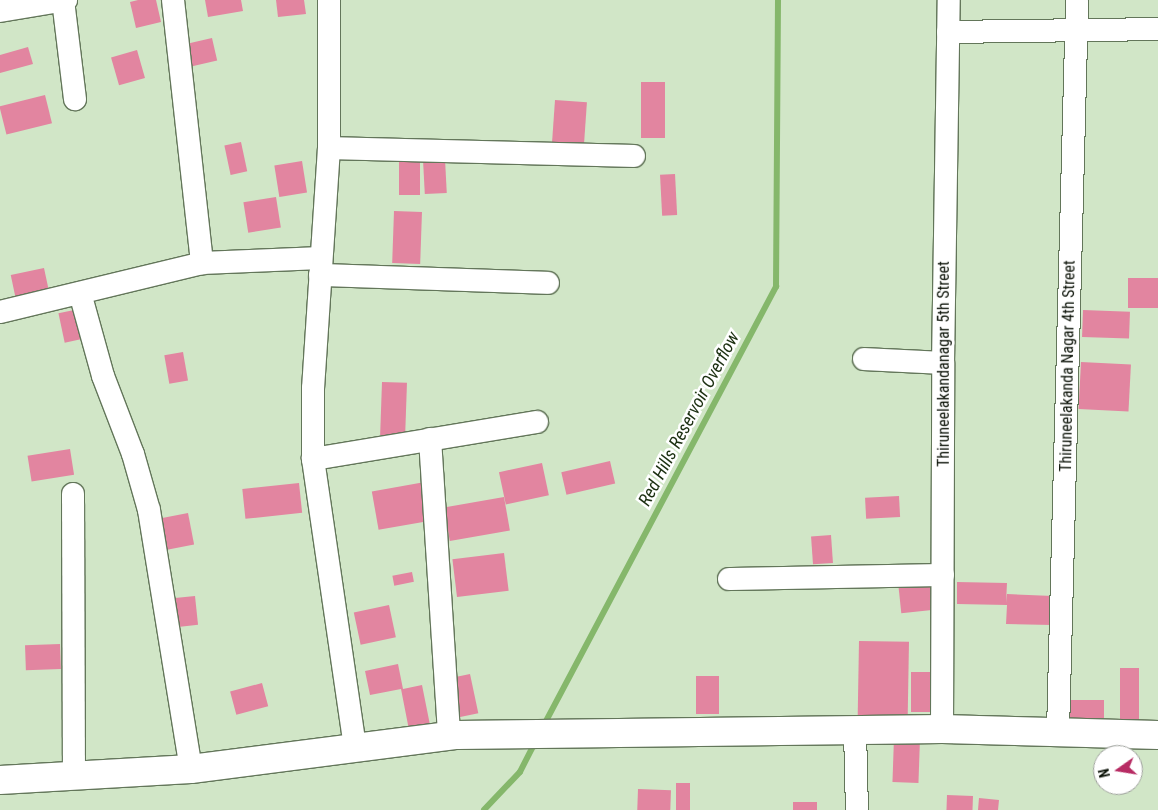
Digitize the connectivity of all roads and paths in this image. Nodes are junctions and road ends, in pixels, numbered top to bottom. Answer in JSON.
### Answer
{"nodes":[{"id":1,"x":64,"y":0,"type":"edge"},
{"id":2,"x":172,"y":0,"type":"edge"},
{"id":3,"x":329,"y":0,"type":"edge"},
{"id":4,"x":949,"y":0,"type":"edge"},
{"id":5,"x":1077,"y":0,"type":"edge"},
{"id":6,"x":0,"y":11,"type":"edge"},
{"id":7,"x":1158,"y":29,"type":"edge"},
{"id":8,"x":948,"y":32,"type":"junction"},
{"id":9,"x":1076,"y":32,"type":"junction"},
{"id":10,"x":75,"y":99,"type":"dead end"},
{"id":11,"x":329,"y":148,"type":"junction"},
{"id":12,"x":634,"y":156,"type":"dead end"},
{"id":13,"x":202,"y":263,"type":"junction"},
{"id":14,"x":321,"y":266,"type":"junction"},
{"id":15,"x":548,"y":283,"type":"dead end"},
{"id":16,"x":80,"y":293,"type":"junction"},
{"id":17,"x":0,"y":312,"type":"edge"},
{"id":18,"x":864,"y":359,"type":"dead end"},
{"id":19,"x":943,"y":363,"type":"junction"},
{"id":20,"x":536,"y":422,"type":"dead end"},
{"id":21,"x":430,"y":439,"type":"junction"},
{"id":22,"x":313,"y":459,"type":"junction"},
{"id":23,"x":73,"y":494,"type":"dead end"},
{"id":24,"x":943,"y":575,"type":"junction"},
{"id":25,"x":729,"y":579,"type":"dead end"},
{"id":26,"x":942,"y":729,"type":"junction"},
{"id":27,"x":855,"y":730,"type":"junction"},
{"id":28,"x":1058,"y":732,"type":"junction"},
{"id":29,"x":1158,"y":735,"type":"edge"},
{"id":30,"x":453,"y":736,"type":"junction"},
{"id":31,"x":355,"y":748,"type":"junction"},
{"id":32,"x":191,"y":769,"type":"junction"},
{"id":33,"x":74,"y":774,"type":"junction"},
{"id":34,"x":0,"y":780,"type":"edge"},
{"id":35,"x":857,"y":810,"type":"edge"}],
"edges":[{"from":1,"to":6,"type":"street"},
{"from":1,"to":10,"type":"street"},
{"from":2,"to":13,"type":"street"},
{"from":3,"to":11,"type":"street"},
{"from":4,"to":8,"type":"street","name":"Thiruneelakandanagar 5th Street"},
{"from":5,"to":9,"type":"street","name":"Thiruneelakanda Nagar 4th Street"},
{"from":7,"to":9,"type":"street"},
{"from":8,"to":9,"type":"street"},
{"from":8,"to":19,"type":"street","name":"Thiruneelakandanagar 5th Street"},
{"from":9,"to":28,"type":"street","name":"Thiruneelakanda Nagar 4th Street"},
{"from":11,"to":12,"type":"street"},
{"from":11,"to":14,"type":"street"},
{"from":13,"to":14,"type":"street"},
{"from":13,"to":16,"type":"street"},
{"from":14,"to":15,"type":"street"},
{"from":14,"to":22,"type":"street"},
{"from":16,"to":17,"type":"street"},
{"from":16,"to":32,"type":"street"},
{"from":18,"to":19,"type":"street"},
{"from":19,"to":24,"type":"street","name":"Thiruneelakandanagar 5th Street"},
{"from":20,"to":21,"type":"street"},
{"from":21,"to":22,"type":"street"},
{"from":21,"to":30,"type":"street"},
{"from":22,"to":31,"type":"street"},
{"from":23,"to":33,"type":"street"},
{"from":24,"to":25,"type":"street"},
{"from":24,"to":26,"type":"street","name":"Thiruneelakandanagar 5th Street"},
{"from":26,"to":27,"type":"street"},
{"from":26,"to":28,"type":"street"},
{"from":27,"to":30,"type":"street"},
{"from":27,"to":35,"type":"street"},
{"from":28,"to":29,"type":"street"},
{"from":30,"to":31,"type":"street"},
{"from":31,"to":32,"type":"street"},
{"from":32,"to":33,"type":"street"},
{"from":33,"to":34,"type":"street"}]}
